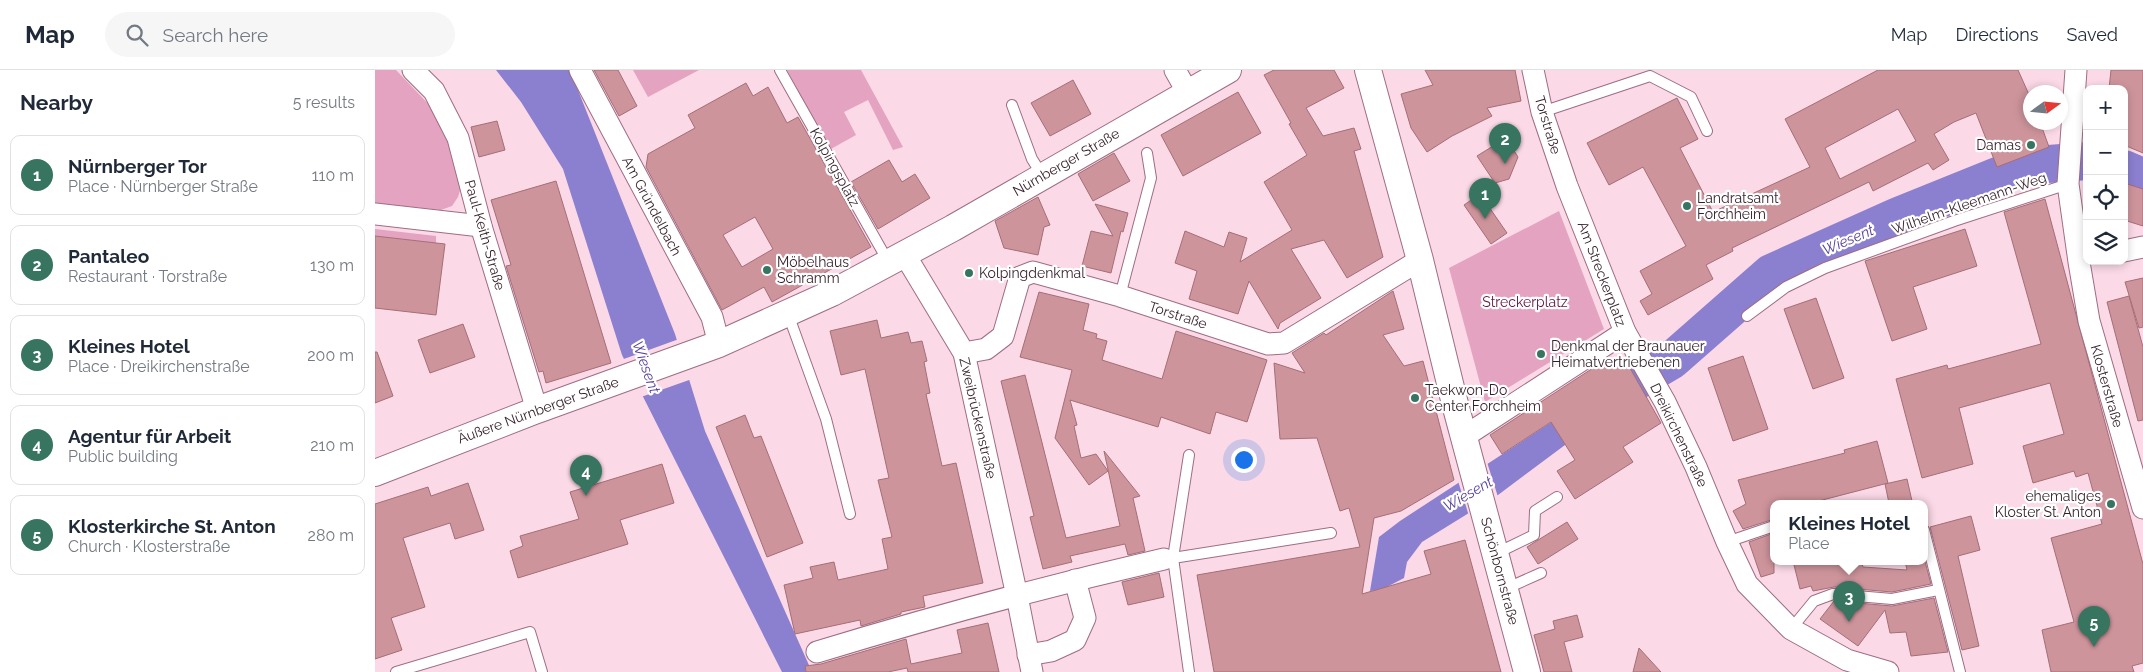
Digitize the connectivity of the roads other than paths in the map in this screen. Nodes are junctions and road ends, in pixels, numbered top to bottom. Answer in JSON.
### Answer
{"nodes":[{"id":1,"x":413,"y":70,"type":"edge"},
{"id":2,"x":580,"y":70,"type":"edge"},
{"id":3,"x":780,"y":70,"type":"edge"},
{"id":4,"x":1175,"y":70,"type":"edge"},
{"id":5,"x":1228,"y":70,"type":"edge"},
{"id":6,"x":1368,"y":70,"type":"edge"},
{"id":7,"x":1533,"y":70,"type":"edge"},
{"id":8,"x":2076,"y":70,"type":"edge"},
{"id":9,"x":1188,"y":92,"type":"junction"},
{"id":10,"x":1012,"y":105,"type":"dead end"},
{"id":11,"x":1542,"y":112,"type":"junction"},
{"id":12,"x":1707,"y":131,"type":"dead end"},
{"id":13,"x":1147,"y":153,"type":"dead end"},
{"id":14,"x":1042,"y":176,"type":"junction"},
{"id":15,"x":1565,"y":178,"type":"joint"},
{"id":16,"x":2068,"y":184,"type":"junction"},
{"id":17,"x":375,"y":214,"type":"edge"},
{"id":18,"x":481,"y":226,"type":"junction"},
{"id":19,"x":2143,"y":247,"type":"edge"},
{"id":20,"x":2128,"y":250,"type":"edge"},
{"id":21,"x":897,"y":259,"type":"junction"},
{"id":22,"x":1420,"y":260,"type":"junction"},
{"id":23,"x":2083,"y":261,"type":"edge"},
{"id":24,"x":2083,"y":265,"type":"edge"},
{"id":25,"x":1120,"y":296,"type":"junction"},
{"id":26,"x":788,"y":314,"type":"junction"},
{"id":27,"x":1747,"y":316,"type":"dead end"},
{"id":28,"x":1625,"y":332,"type":"junction"},
{"id":29,"x":710,"y":347,"type":"junction"},
{"id":30,"x":964,"y":353,"type":"junction"},
{"id":31,"x":537,"y":410,"type":"junction"},
{"id":32,"x":1465,"y":436,"type":"junction"},
{"id":33,"x":1189,"y":455,"type":"dead end"},
{"id":34,"x":375,"y":473,"type":"edge"},
{"id":35,"x":1557,"y":497,"type":"dead end"},
{"id":36,"x":2143,"y":508,"type":"edge"},
{"id":37,"x":850,"y":514,"type":"dead end"},
{"id":38,"x":1770,"y":527,"type":"edge"},
{"id":39,"x":1331,"y":533,"type":"dead end"},
{"id":40,"x":1727,"y":542,"type":"junction"},
{"id":41,"x":1928,"y":547,"type":"edge"},
{"id":42,"x":1495,"y":554,"type":"junction"},
{"id":43,"x":1168,"y":559,"type":"junction"},
{"id":44,"x":1541,"y":573,"type":"dead end"},
{"id":45,"x":1075,"y":580,"type":"junction"},
{"id":46,"x":1505,"y":589,"type":"junction"},
{"id":47,"x":1938,"y":590,"type":"junction"},
{"id":48,"x":1017,"y":596,"type":"junction"},
{"id":49,"x":1791,"y":629,"type":"junction"},
{"id":50,"x":817,"y":652,"type":"dead end"},
{"id":51,"x":1030,"y":663,"type":"edge"},
{"id":52,"x":396,"y":672,"type":"edge"},
{"id":53,"x":542,"y":672,"type":"edge"},
{"id":54,"x":1189,"y":672,"type":"edge"},
{"id":55,"x":1527,"y":672,"type":"edge"},
{"id":56,"x":1888,"y":672,"type":"edge"},
{"id":57,"x":1960,"y":672,"type":"edge"}],
"edges":[{"from":1,"to":18,"type":"street","name":"Paul-Keith-Straße"},
{"from":2,"to":29,"type":"street","name":"Am Gründelbach"},
{"from":3,"to":21,"type":"lane","name":"Kolpingsplatz"},
{"from":4,"to":9,"type":"street"},
{"from":5,"to":9,"type":"street","name":"Nürnberger Straße"},
{"from":6,"to":22,"type":"street"},
{"from":7,"to":11,"type":"street","name":"Torstraße"},
{"from":8,"to":16,"type":"street","name":"Klosterstraße"},
{"from":9,"to":14,"type":"street","name":"Nürnberger Straße"},
{"from":10,"to":14,"type":"lane"},
{"from":11,"to":12,"type":"lane"},
{"from":11,"to":15,"type":"street","name":"Torstraße"},
{"from":13,"to":25,"type":"lane"},
{"from":14,"to":21,"type":"street","name":"Nürnberger Straße"},
{"from":15,"to":28,"type":"street","name":"Am Streckerplatz"},
{"from":16,"to":23,"type":"street","name":"Klosterstraße"},
{"from":16,"to":27,"type":"lane","name":"Wilhelm-Kleemann-Weg"},
{"from":17,"to":18,"type":"street"},
{"from":18,"to":31,"type":"street","name":"Paul-Keith-Straße"},
{"from":19,"to":20,"type":"street"},
{"from":21,"to":26,"type":"street"},
{"from":21,"to":30,"type":"street","name":"Zweibrückenstraße"},
{"from":22,"to":25,"type":"street","name":"Torstraße"},
{"from":22,"to":32,"type":"street"},
{"from":24,"to":36,"type":"street","name":"Klosterstraße"},
{"from":25,"to":30,"type":"street","name":"Torstraße"},
{"from":26,"to":29,"type":"street"},
{"from":26,"to":37,"type":"lane"},
{"from":28,"to":32,"type":"street","name":"Am Streckerplatz"},
{"from":28,"to":40,"type":"street","name":"Dreikirchenstraße"},
{"from":29,"to":31,"type":"street","name":"Äußere Nürnberger Straße"},
{"from":30,"to":48,"type":"street","name":"Zweibrückenstraße"},
{"from":31,"to":34,"type":"street","name":"Äußere Nürnberger Straße"},
{"from":32,"to":42,"type":"street","name":"Schönbornstraße"},
{"from":33,"to":43,"type":"lane"},
{"from":35,"to":42,"type":"lane"},
{"from":38,"to":40,"type":"lane"},
{"from":39,"to":43,"type":"lane"},
{"from":40,"to":49,"type":"street","name":"Dreikirchenstraße"},
{"from":41,"to":47,"type":"lane"},
{"from":42,"to":46,"type":"street","name":"Schönbornstraße"},
{"from":43,"to":45,"type":"street"},
{"from":43,"to":54,"type":"lane"},
{"from":44,"to":46,"type":"lane"},
{"from":45,"to":48,"type":"street"},
{"from":45,"to":51,"type":"street","name":"Zweibrückenstraße"},
{"from":46,"to":55,"type":"street","name":"Schönbornstraße"},
{"from":47,"to":49,"type":"lane"},
{"from":47,"to":57,"type":"lane"},
{"from":48,"to":50,"type":"street"},
{"from":48,"to":51,"type":"street","name":"Zweibrückenstraße"},
{"from":49,"to":56,"type":"street","name":"Dreikirchenstraße"},
{"from":52,"to":53,"type":"lane"}]}
